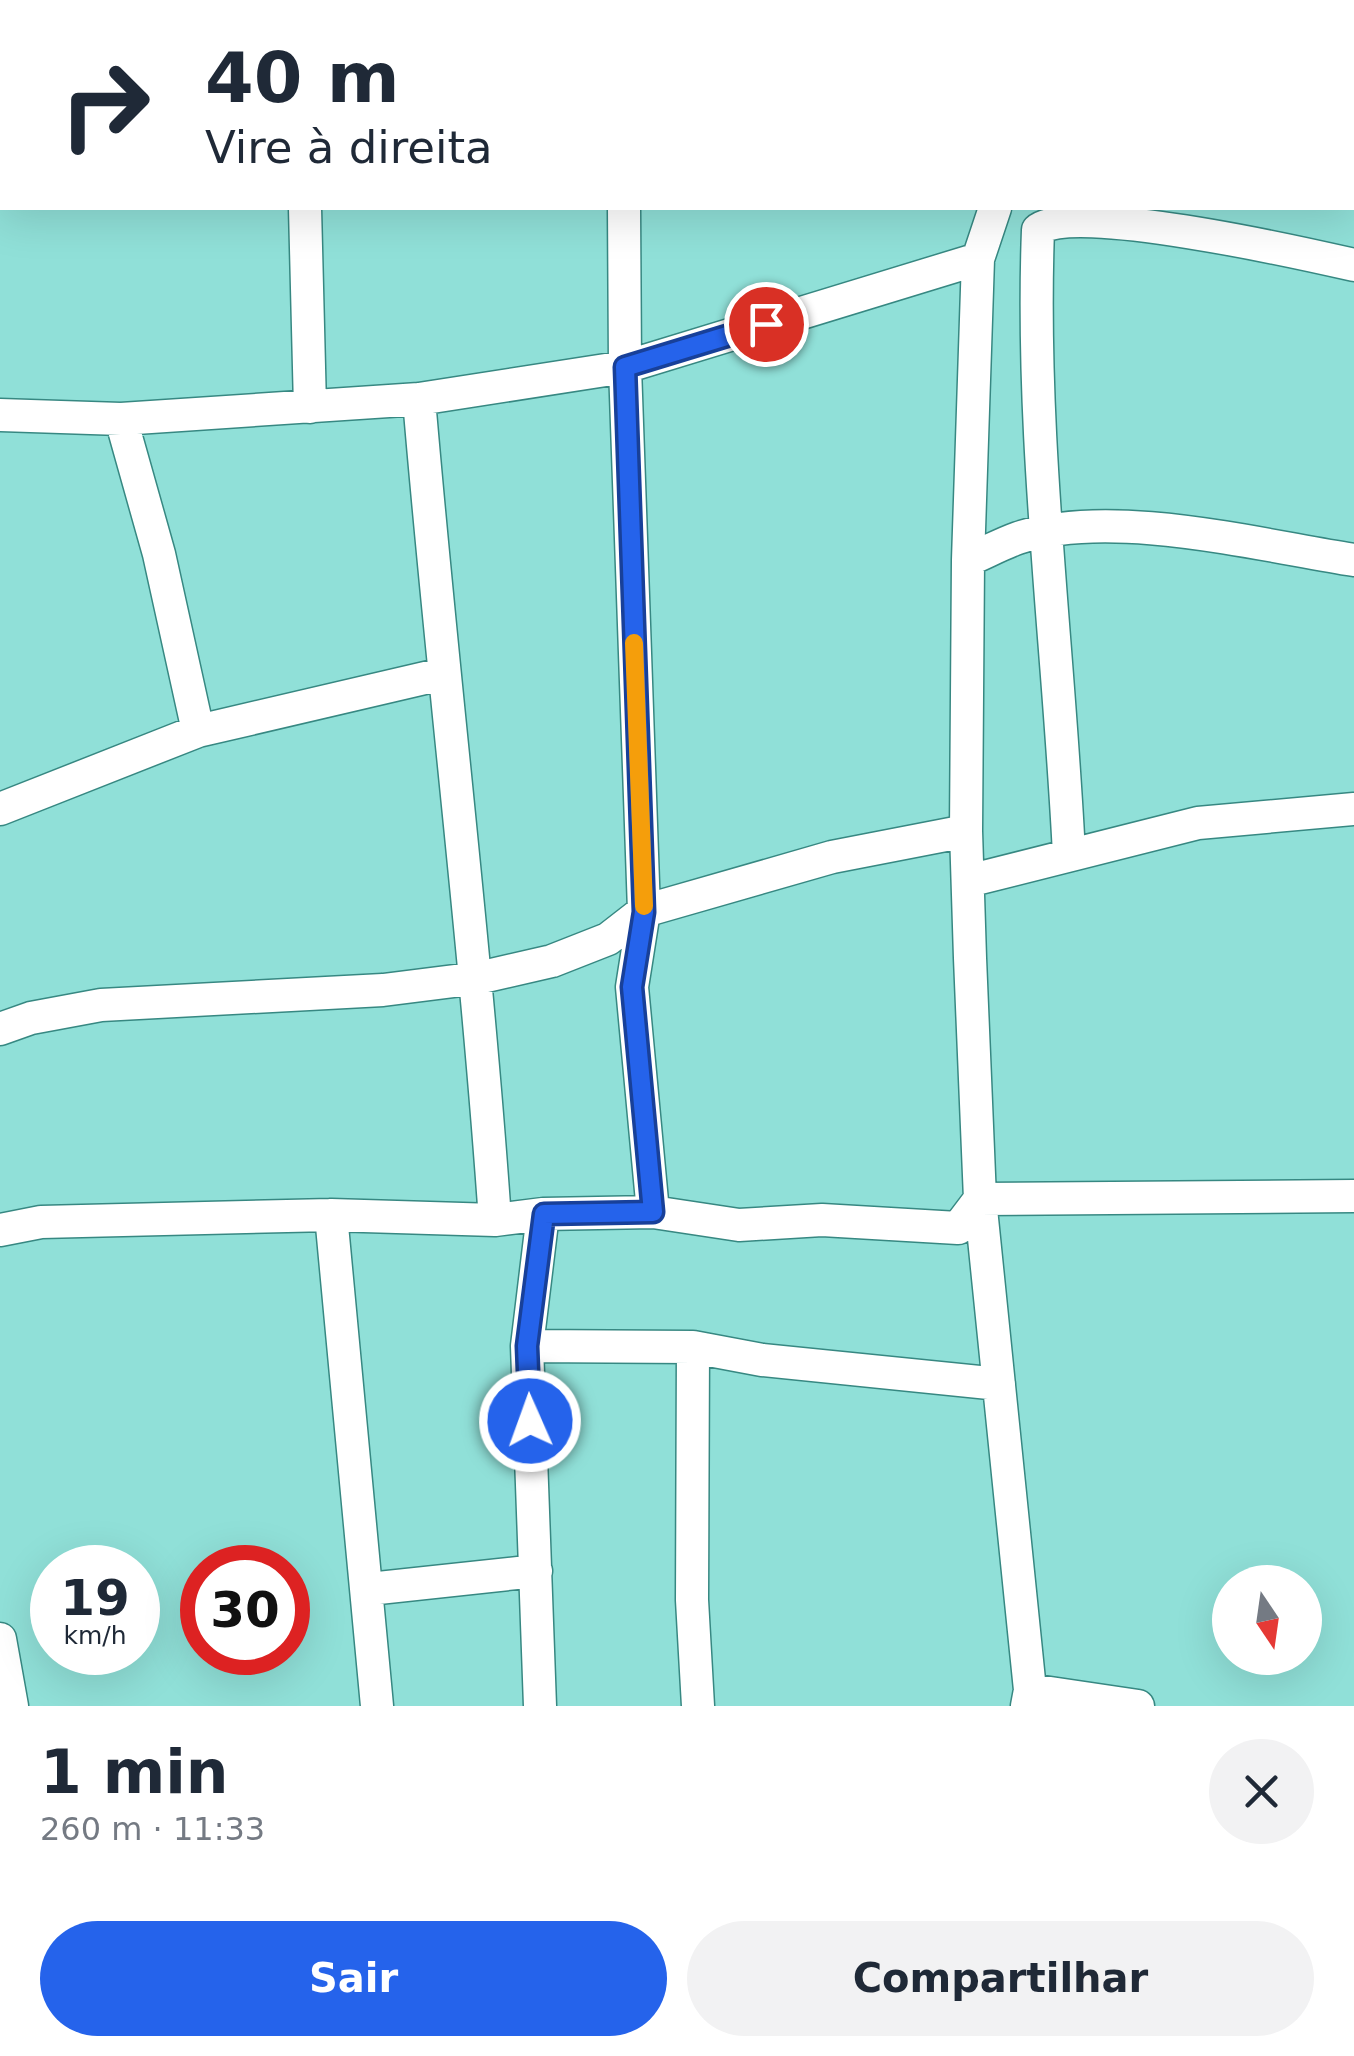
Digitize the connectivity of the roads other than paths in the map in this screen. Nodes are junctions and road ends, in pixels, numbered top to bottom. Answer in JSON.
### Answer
{"nodes":[{"id":1,"x":305,"y":210,"type":"edge"},
{"id":2,"x":624,"y":210,"type":"edge"},
{"id":3,"x":994,"y":210,"type":"edge"},
{"id":4,"x":978,"y":259,"type":"junction"},
{"id":5,"x":1354,"y":265,"type":"edge"},
{"id":6,"x":625,"y":367,"type":"junction"},
{"id":7,"x":420,"y":400,"type":"junction"},
{"id":8,"x":310,"y":407,"type":"junction"},
{"id":9,"x":0,"y":415,"type":"edge"},
{"id":10,"x":122,"y":419,"type":"junction"},
{"id":11,"x":1045,"y":532,"type":"junction"},
{"id":12,"x":968,"y":560,"type":"junction"},
{"id":13,"x":1354,"y":560,"type":"edge"},
{"id":14,"x":442,"y":674,"type":"junction"},
{"id":15,"x":198,"y":731,"type":"junction"},
{"id":16,"x":1354,"y":808,"type":"edge"},
{"id":17,"x":0,"y":809,"type":"edge"},
{"id":18,"x":966,"y":831,"type":"junction"},
{"id":19,"x":1070,"y":855,"type":"junction"},
{"id":20,"x":968,"y":881,"type":"junction"},
{"id":21,"x":644,"y":912,"type":"junction"},
{"id":22,"x":478,"y":978,"type":"junction"},
{"id":23,"x":0,"y":1030,"type":"edge"},
{"id":24,"x":1354,"y":1196,"type":"edge"},
{"id":25,"x":980,"y":1199,"type":"junction"},
{"id":26,"x":653,"y":1212,"type":"junction"},
{"id":27,"x":544,"y":1214,"type":"junction"},
{"id":28,"x":332,"y":1215,"type":"junction"},
{"id":29,"x":494,"y":1220,"type":"junction"},
{"id":30,"x":0,"y":1230,"type":"edge"},
{"id":31,"x":527,"y":1346,"type":"junction"},
{"id":32,"x":693,"y":1347,"type":"junction"},
{"id":33,"x":999,"y":1384,"type":"junction"},
{"id":34,"x":536,"y":1571,"type":"junction"},
{"id":35,"x":369,"y":1589,"type":"junction"},
{"id":36,"x":0,"y":1639,"type":"edge"},
{"id":37,"x":1029,"y":1698,"type":"edge"},
{"id":38,"x":12,"y":1706,"type":"edge"},
{"id":39,"x":377,"y":1706,"type":"edge"},
{"id":40,"x":540,"y":1706,"type":"edge"},
{"id":41,"x":698,"y":1706,"type":"edge"},
{"id":42,"x":1138,"y":1706,"type":"edge"}],
"edges":[{"from":1,"to":8,"type":"street"},
{"from":2,"to":6,"type":"street"},
{"from":3,"to":4,"type":"street"},
{"from":4,"to":6,"type":"street"},
{"from":4,"to":12,"type":"street"},
{"from":5,"to":11,"type":"street"},
{"from":6,"to":7,"type":"street"},
{"from":6,"to":21,"type":"street"},
{"from":7,"to":8,"type":"street"},
{"from":7,"to":14,"type":"street"},
{"from":8,"to":10,"type":"street"},
{"from":9,"to":10,"type":"street"},
{"from":10,"to":15,"type":"street"},
{"from":11,"to":12,"type":"street"},
{"from":11,"to":13,"type":"street"},
{"from":11,"to":19,"type":"street"},
{"from":12,"to":18,"type":"street"},
{"from":14,"to":15,"type":"street"},
{"from":14,"to":22,"type":"street"},
{"from":15,"to":17,"type":"street"},
{"from":16,"to":19,"type":"street"},
{"from":18,"to":20,"type":"street"},
{"from":18,"to":21,"type":"street"},
{"from":19,"to":20,"type":"street"},
{"from":20,"to":25,"type":"street"},
{"from":21,"to":22,"type":"street"},
{"from":21,"to":26,"type":"street"},
{"from":22,"to":23,"type":"street"},
{"from":22,"to":29,"type":"street"},
{"from":24,"to":25,"type":"street"},
{"from":25,"to":26,"type":"street"},
{"from":25,"to":33,"type":"street"},
{"from":26,"to":27,"type":"street"},
{"from":27,"to":29,"type":"street"},
{"from":27,"to":31,"type":"street"},
{"from":28,"to":29,"type":"street"},
{"from":28,"to":30,"type":"street"},
{"from":28,"to":35,"type":"street"},
{"from":31,"to":32,"type":"street"},
{"from":31,"to":34,"type":"street"},
{"from":32,"to":33,"type":"street"},
{"from":32,"to":41,"type":"street"},
{"from":33,"to":37,"type":"street"},
{"from":34,"to":35,"type":"street"},
{"from":34,"to":40,"type":"street"},
{"from":35,"to":39,"type":"street"},
{"from":36,"to":38,"type":"street"},
{"from":37,"to":42,"type":"street"}]}
